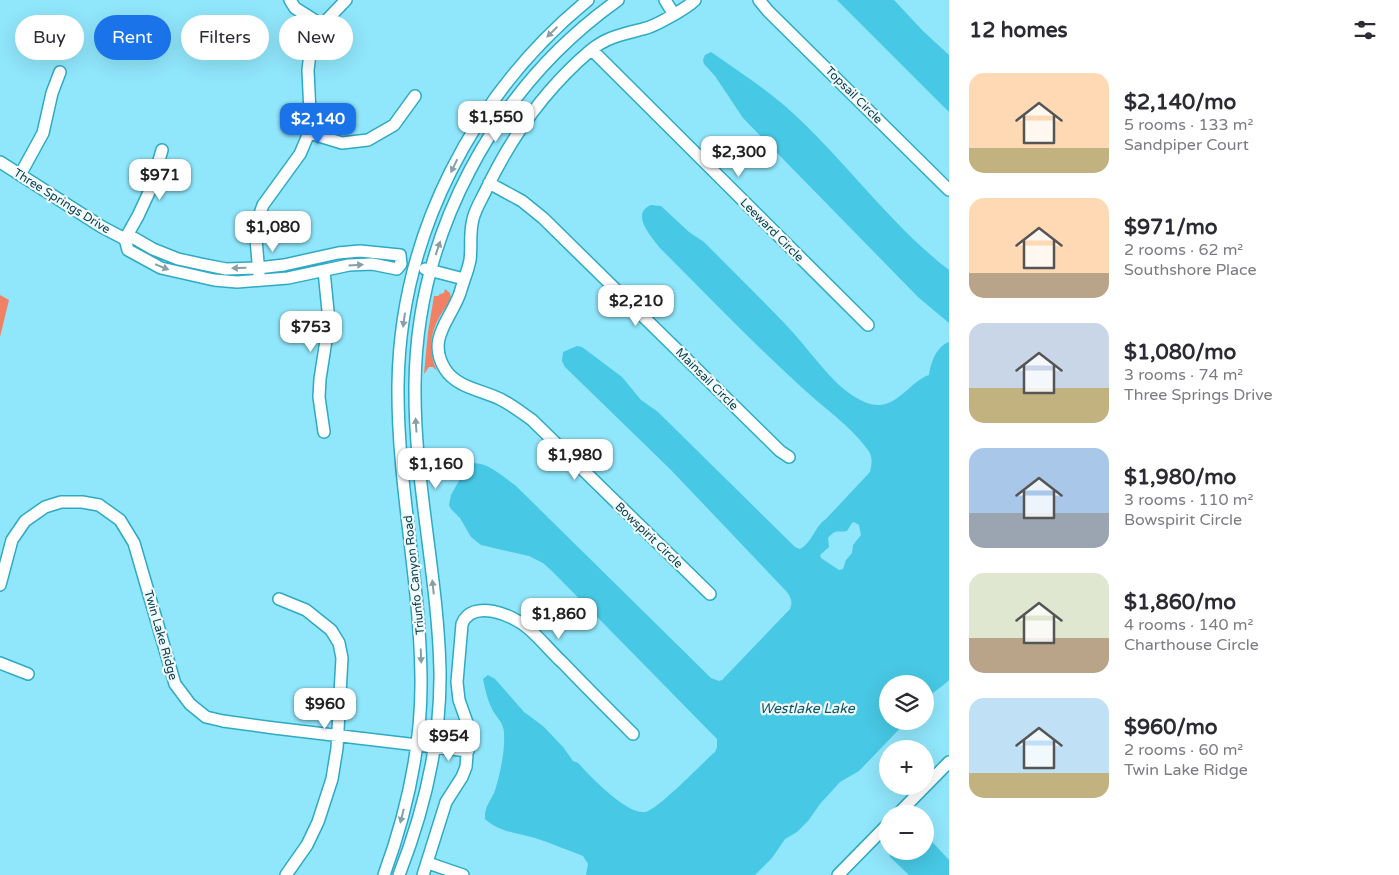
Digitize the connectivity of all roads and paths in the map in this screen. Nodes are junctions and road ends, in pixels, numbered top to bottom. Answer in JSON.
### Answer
{"nodes":[{"id":1,"x":290,"y":0,"type":"edge"},
{"id":2,"x":346,"y":0,"type":"edge"},
{"id":3,"x":588,"y":0,"type":"edge"},
{"id":4,"x":618,"y":0,"type":"edge"},
{"id":5,"x":665,"y":0,"type":"edge"},
{"id":6,"x":695,"y":0,"type":"edge"},
{"id":7,"x":760,"y":0,"type":"edge"},
{"id":8,"x":673,"y":13,"type":"junction"},
{"id":9,"x":306,"y":15,"type":"edge"},
{"id":10,"x":332,"y":15,"type":"edge"},
{"id":11,"x":592,"y":50,"type":"junction"},
{"id":12,"x":309,"y":60,"type":"edge"},
{"id":13,"x":60,"y":72,"type":"dead end"},
{"id":14,"x":415,"y":96,"type":"dead end"},
{"id":15,"x":309,"y":133,"type":"junction"},
{"id":16,"x":162,"y":150,"type":"dead end"},
{"id":17,"x":0,"y":162,"type":"edge"},
{"id":18,"x":20,"y":175,"type":"junction"},
{"id":19,"x":489,"y":183,"type":"junction"},
{"id":20,"x":949,"y":190,"type":"edge"},
{"id":21,"x":125,"y":239,"type":"junction"},
{"id":22,"x":401,"y":264,"type":"junction"},
{"id":23,"x":415,"y":267,"type":"junction"},
{"id":24,"x":258,"y":268,"type":"junction"},
{"id":25,"x":430,"y":270,"type":"junction"},
{"id":26,"x":324,"y":271,"type":"junction"},
{"id":27,"x":464,"y":279,"type":"junction"},
{"id":28,"x":260,"y":281,"type":"junction"},
{"id":29,"x":868,"y":325,"type":"dead end"},
{"id":30,"x":324,"y":432,"type":"dead end"},
{"id":31,"x":789,"y":457,"type":"dead end"},
{"id":32,"x":0,"y":585,"type":"edge"},
{"id":33,"x":710,"y":594,"type":"dead end"},
{"id":34,"x":279,"y":599,"type":"dead end"},
{"id":35,"x":0,"y":663,"type":"edge"},
{"id":36,"x":28,"y":674,"type":"dead end"},
{"id":37,"x":633,"y":734,"type":"dead end"},
{"id":38,"x":338,"y":735,"type":"junction"},
{"id":39,"x":416,"y":745,"type":"junction"},
{"id":40,"x":434,"y":747,"type":"junction"},
{"id":41,"x":468,"y":751,"type":"junction"},
{"id":42,"x":947,"y":770,"type":"edge"},
{"id":43,"x":908,"y":805,"type":"edge"},
{"id":44,"x":879,"y":833,"type":"edge"},
{"id":45,"x":428,"y":862,"type":"junction"},
{"id":46,"x":286,"y":875,"type":"edge"},
{"id":47,"x":384,"y":875,"type":"edge"},
{"id":48,"x":399,"y":875,"type":"edge"},
{"id":49,"x":423,"y":875,"type":"edge"},
{"id":50,"x":463,"y":875,"type":"edge"},
{"id":51,"x":838,"y":875,"type":"edge"}],
"edges":[{"from":1,"to":9,"type":"street"},
{"from":2,"to":10,"type":"street"},
{"from":3,"to":23,"type":"street","name":"Triunfo Canyon Road","one_way":true},
{"from":25,"to":4,"type":"street","name":"Triunfo Canyon Road","one_way":true},
{"from":5,"to":8,"type":"street"},
{"from":6,"to":8,"type":"street"},
{"from":7,"to":20,"type":"street","name":"Topsail Circle"},
{"from":8,"to":11,"type":"street"},
{"from":11,"to":19,"type":"street"},
{"from":11,"to":29,"type":"street","name":"Leeward Circle"},
{"from":12,"to":15,"type":"street"},
{"from":13,"to":18,"type":"street"},
{"from":14,"to":15,"type":"street"},
{"from":15,"to":24,"type":"street"},
{"from":16,"to":21,"type":"street"},
{"from":17,"to":18,"type":"street","name":"Three Springs Drive"},
{"from":18,"to":21,"type":"street","name":"Three Springs Drive"},
{"from":19,"to":27,"type":"street"},
{"from":19,"to":31,"type":"street","name":"Mainsail Circle"},
{"from":24,"to":21,"type":"street","name":"Three Springs Drive","one_way":true},
{"from":21,"to":28,"type":"street","name":"Three Springs Drive","one_way":true},
{"from":22,"to":23,"type":"street","name":"Three Springs Drive"},
{"from":22,"to":24,"type":"street","name":"Three Springs Drive"},
{"from":26,"to":22,"type":"street","name":"Three Springs Drive","one_way":true},
{"from":23,"to":25,"type":"street","name":"Three Springs Drive"},
{"from":23,"to":39,"type":"street","name":"Triunfo Canyon Road","one_way":true},
{"from":24,"to":28,"type":"street"},
{"from":25,"to":27,"type":"street"},
{"from":40,"to":25,"type":"street","name":"Triunfo Canyon Road","one_way":true},
{"from":26,"to":28,"type":"street","name":"Three Springs Drive"},
{"from":26,"to":30,"type":"street"},
{"from":27,"to":33,"type":"street","name":"Bowspirit Circle"},
{"from":32,"to":38,"type":"street","name":"Twin Lake Ridge"},
{"from":34,"to":38,"type":"street"},
{"from":35,"to":36,"type":"street"},
{"from":37,"to":41,"type":"street"},
{"from":38,"to":39,"type":"street","name":"Twin Lake Ridge"},
{"from":38,"to":46,"type":"street"},
{"from":39,"to":40,"type":"street","name":"Twin Lake Ridge"},
{"from":39,"to":47,"type":"street","name":"Triunfo Canyon Road","one_way":true},
{"from":40,"to":41,"type":"street"},
{"from":40,"to":48,"type":"street","name":"Triunfo Canyon Road"},
{"from":41,"to":45,"type":"street"},
{"from":42,"to":43,"type":"street"},
{"from":44,"to":51,"type":"street"},
{"from":45,"to":49,"type":"street"},
{"from":45,"to":50,"type":"street"}]}
